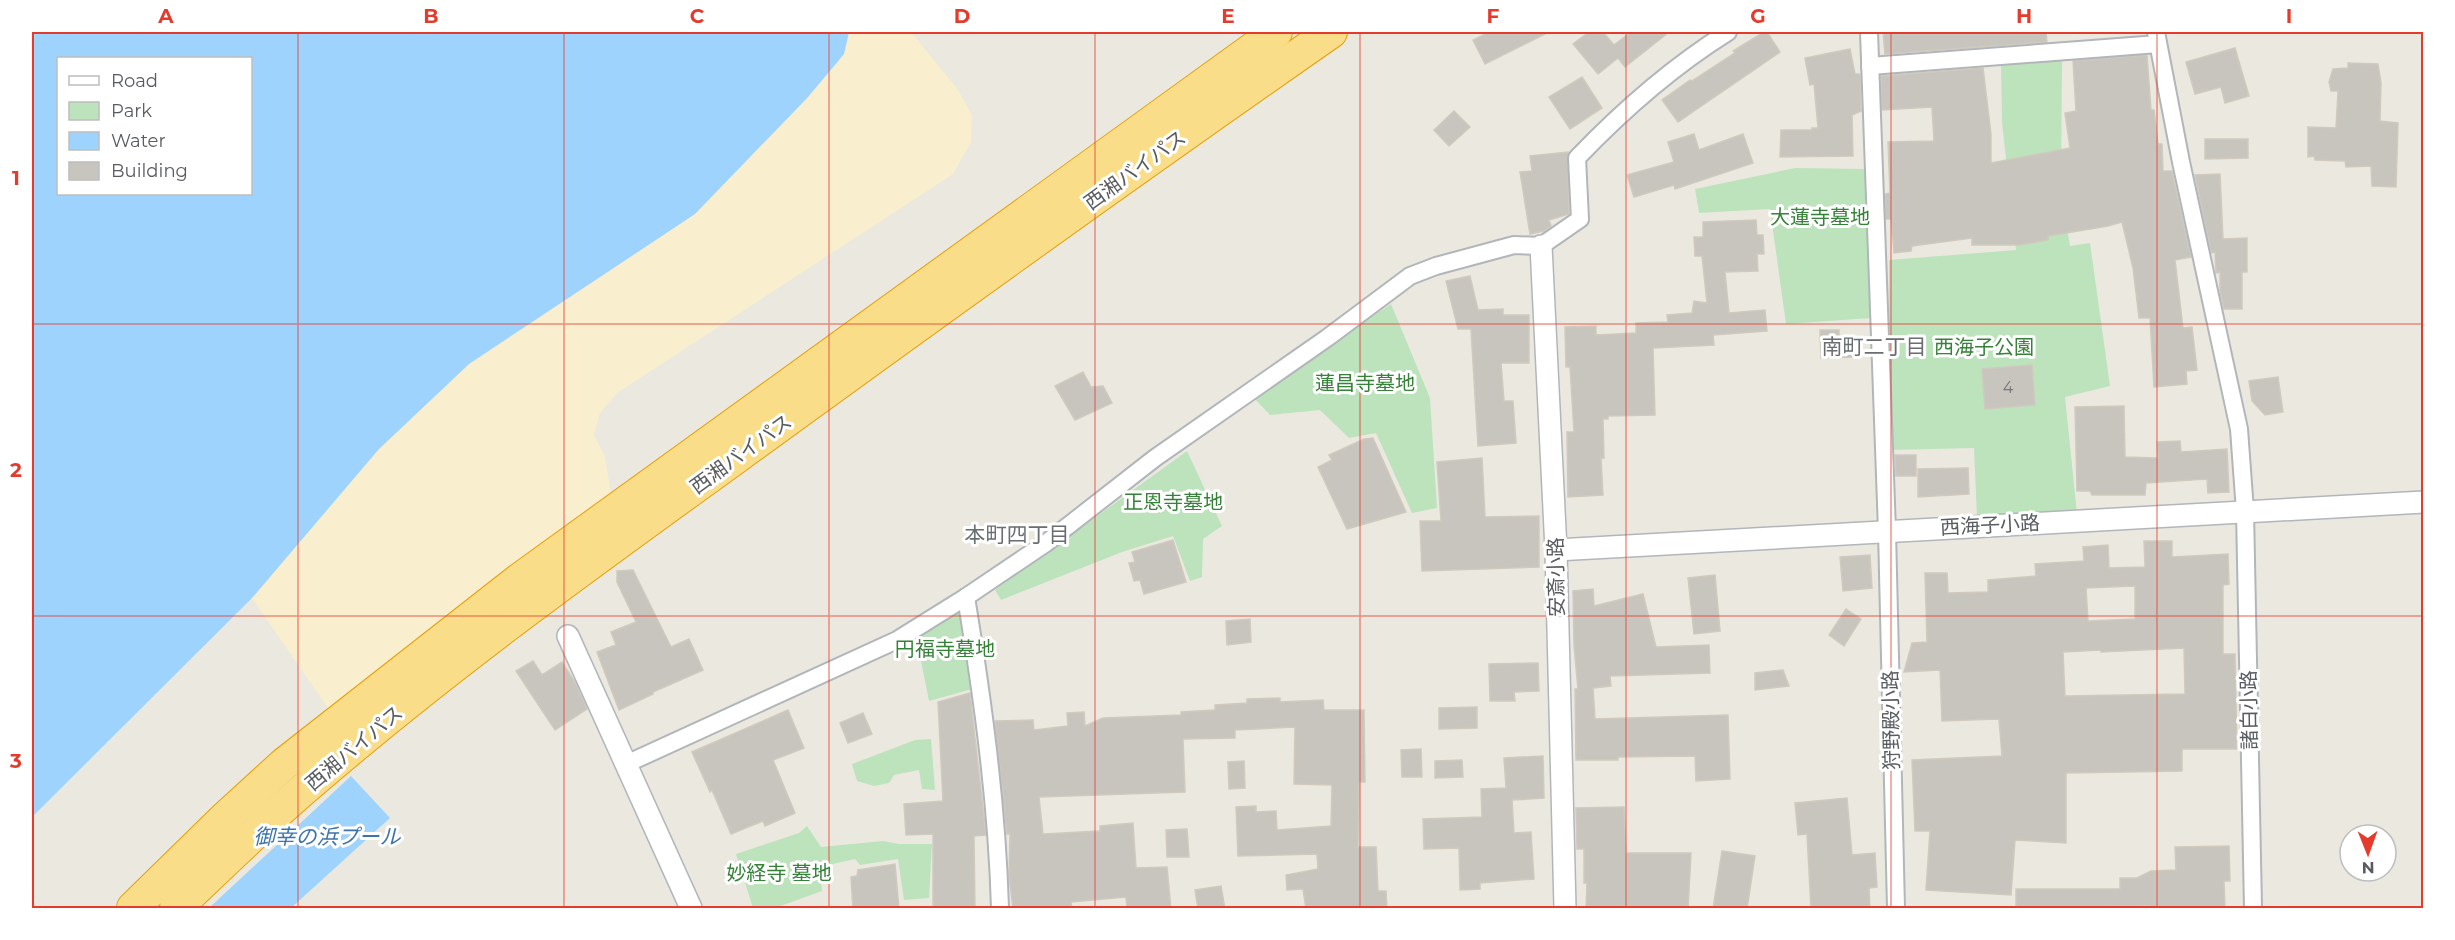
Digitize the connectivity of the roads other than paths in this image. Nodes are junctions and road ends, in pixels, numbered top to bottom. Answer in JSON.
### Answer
{"nodes":[{"id":1,"x":1275,"y":32,"type":"edge"},
{"id":2,"x":1331,"y":32,"type":"edge"},
{"id":3,"x":1728,"y":32,"type":"edge"},
{"id":4,"x":1869,"y":32,"type":"edge"},
{"id":5,"x":2157,"y":38,"type":"edge"},
{"id":6,"x":1870,"y":66,"type":"junction"},
{"id":7,"x":1190,"y":113,"type":"junction"},
{"id":8,"x":1541,"y":246,"type":"junction"},
{"id":9,"x":2424,"y":502,"type":"edge"},
{"id":10,"x":640,"y":509,"type":"junction"},
{"id":11,"x":2245,"y":511,"type":"junction"},
{"id":12,"x":1887,"y":531,"type":"junction"},
{"id":13,"x":1556,"y":550,"type":"junction"},
{"id":14,"x":966,"y":597,"type":"junction"},
{"id":15,"x":568,"y":636,"type":"dead end"},
{"id":16,"x":626,"y":764,"type":"junction"},
{"id":17,"x":133,"y":909,"type":"edge"},
{"id":18,"x":176,"y":909,"type":"edge"},
{"id":19,"x":691,"y":909,"type":"edge"},
{"id":20,"x":1000,"y":909,"type":"edge"},
{"id":21,"x":1565,"y":909,"type":"edge"},
{"id":22,"x":1896,"y":909,"type":"edge"},
{"id":23,"x":2253,"y":909,"type":"edge"}],
"edges":[{"from":1,"to":7,"type":"highway","name":"西湘バイパス"},
{"from":2,"to":7,"type":"highway","name":"西湘バイパス"},
{"from":3,"to":8,"type":"street"},
{"from":4,"to":6,"type":"street","name":"狩野殿小路"},
{"from":5,"to":6,"type":"street"},
{"from":5,"to":11,"type":"street","name":"諸白小路"},
{"from":6,"to":12,"type":"street","name":"狩野殿小路"},
{"from":7,"to":10,"type":"highway","name":"西湘バイパス"},
{"from":8,"to":13,"type":"street","name":"安斎小路"},
{"from":8,"to":14,"type":"street"},
{"from":9,"to":11,"type":"street","name":"西海子小路"},
{"from":10,"to":17,"type":"highway","name":"西湘バイパス"},
{"from":10,"to":18,"type":"highway","name":"西湘バイパス"},
{"from":11,"to":12,"type":"street","name":"西海子小路"},
{"from":11,"to":23,"type":"street","name":"諸白小路"},
{"from":12,"to":13,"type":"street","name":"西海子小路"},
{"from":12,"to":22,"type":"street","name":"狩野殿小路"},
{"from":13,"to":21,"type":"street","name":"安斎小路"},
{"from":14,"to":16,"type":"street"},
{"from":14,"to":20,"type":"street"},
{"from":15,"to":16,"type":"street"},
{"from":16,"to":19,"type":"street"}]}
